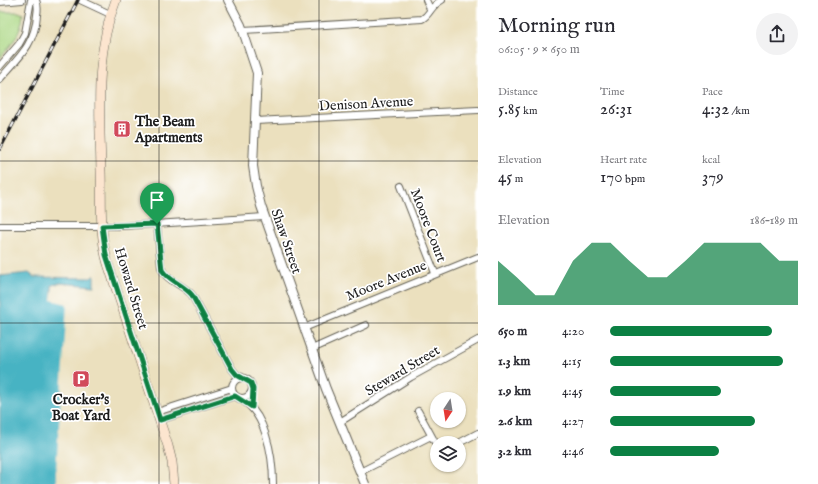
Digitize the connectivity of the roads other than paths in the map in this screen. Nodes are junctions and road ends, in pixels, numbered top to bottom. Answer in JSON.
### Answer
{"nodes":[{"id":1,"x":22,"y":0,"type":"edge"},
{"id":2,"x":31,"y":0,"type":"edge"},
{"id":3,"x":36,"y":0,"type":"edge"},
{"id":4,"x":80,"y":0,"type":"edge"},
{"id":5,"x":116,"y":0,"type":"edge"},
{"id":6,"x":228,"y":0,"type":"edge"},
{"id":7,"x":426,"y":0,"type":"edge"},
{"id":8,"x":442,"y":0,"type":"edge"},
{"id":9,"x":0,"y":2,"type":"edge"},
{"id":10,"x":430,"y":9,"type":"junction"},
{"id":11,"x":110,"y":14,"type":"junction"},
{"id":12,"x":243,"y":30,"type":"junction"},
{"id":13,"x":0,"y":66,"type":"edge"},
{"id":14,"x":0,"y":79,"type":"edge"},
{"id":15,"x":478,"y":110,"type":"edge"},
{"id":16,"x":255,"y":121,"type":"junction"},
{"id":17,"x":401,"y":186,"type":"dead end"},
{"id":18,"x":264,"y":217,"type":"junction"},
{"id":19,"x":157,"y":224,"type":"junction"},
{"id":20,"x":0,"y":226,"type":"edge"},
{"id":21,"x":102,"y":226,"type":"junction"},
{"id":22,"x":478,"y":256,"type":"edge"},
{"id":23,"x":435,"y":273,"type":"junction"},
{"id":24,"x":366,"y":325,"type":"dead end"},
{"id":25,"x":304,"y":328,"type":"junction"},
{"id":26,"x":478,"y":340,"type":"edge"},
{"id":27,"x":312,"y":350,"type":"junction"},
{"id":28,"x":232,"y":369,"type":"junction"},
{"id":29,"x":244,"y":378,"type":"junction"},
{"id":30,"x":233,"y":385,"type":"junction"},
{"id":31,"x":252,"y":392,"type":"junction"},
{"id":32,"x":236,"y":397,"type":"junction"},
{"id":33,"x":252,"y":407,"type":"junction"},
{"id":34,"x":418,"y":411,"type":"dead end"},
{"id":35,"x":159,"y":416,"type":"junction"},
{"id":36,"x":340,"y":422,"type":"junction"},
{"id":37,"x":478,"y":433,"type":"edge"},
{"id":38,"x":431,"y":436,"type":"edge"},
{"id":39,"x":430,"y":437,"type":"edge"},
{"id":40,"x":466,"y":439,"type":"edge"},
{"id":41,"x":360,"y":472,"type":"junction"},
{"id":42,"x":174,"y":484,"type":"edge"},
{"id":43,"x":273,"y":484,"type":"edge"},
{"id":44,"x":365,"y":484,"type":"edge"}],
"edges":[{"from":1,"to":9,"type":"street"},
{"from":2,"to":13,"type":"street"},
{"from":3,"to":14,"type":"street"},
{"from":4,"to":11,"type":"street"},
{"from":5,"to":11,"type":"main road","name":"Howard Street"},
{"from":6,"to":12,"type":"street","name":"Shaw Street"},
{"from":7,"to":10,"type":"street"},
{"from":8,"to":10,"type":"street"},
{"from":10,"to":12,"type":"street"},
{"from":11,"to":21,"type":"main road","name":"Howard Street"},
{"from":12,"to":16,"type":"street","name":"Shaw Street"},
{"from":15,"to":16,"type":"street","name":"Denison Avenue"},
{"from":16,"to":18,"type":"street","name":"Shaw Street"},
{"from":17,"to":23,"type":"street","name":"Moore Court"},
{"from":18,"to":19,"type":"street"},
{"from":18,"to":25,"type":"street","name":"Shaw Street"},
{"from":19,"to":21,"type":"street"},
{"from":19,"to":28,"type":"street"},
{"from":20,"to":21,"type":"street"},
{"from":21,"to":35,"type":"main road","name":"Howard Street"},
{"from":22,"to":23,"type":"street","name":"Moore Avenue"},
{"from":23,"to":25,"type":"street","name":"Moore Avenue"},
{"from":24,"to":27,"type":"street"},
{"from":25,"to":27,"type":"street","name":"Shaw Street"},
{"from":26,"to":36,"type":"street","name":"Steward Street"},
{"from":27,"to":36,"type":"street","name":"Shaw Street"},
{"from":28,"to":29,"type":"street"},
{"from":28,"to":30,"type":"street"},
{"from":29,"to":30,"type":"street"},
{"from":29,"to":31,"type":"street"},
{"from":30,"to":32,"type":"street"},
{"from":30,"to":35,"type":"street"},
{"from":31,"to":32,"type":"street"},
{"from":31,"to":33,"type":"street"},
{"from":32,"to":33,"type":"street"},
{"from":32,"to":35,"type":"street"},
{"from":33,"to":43,"type":"street"},
{"from":34,"to":38,"type":"street"},
{"from":35,"to":42,"type":"main road","name":"Howard Street"},
{"from":36,"to":41,"type":"street","name":"Shaw Street"},
{"from":37,"to":40,"type":"street"},
{"from":39,"to":41,"type":"street"},
{"from":41,"to":44,"type":"street","name":"Shaw Street"}]}
